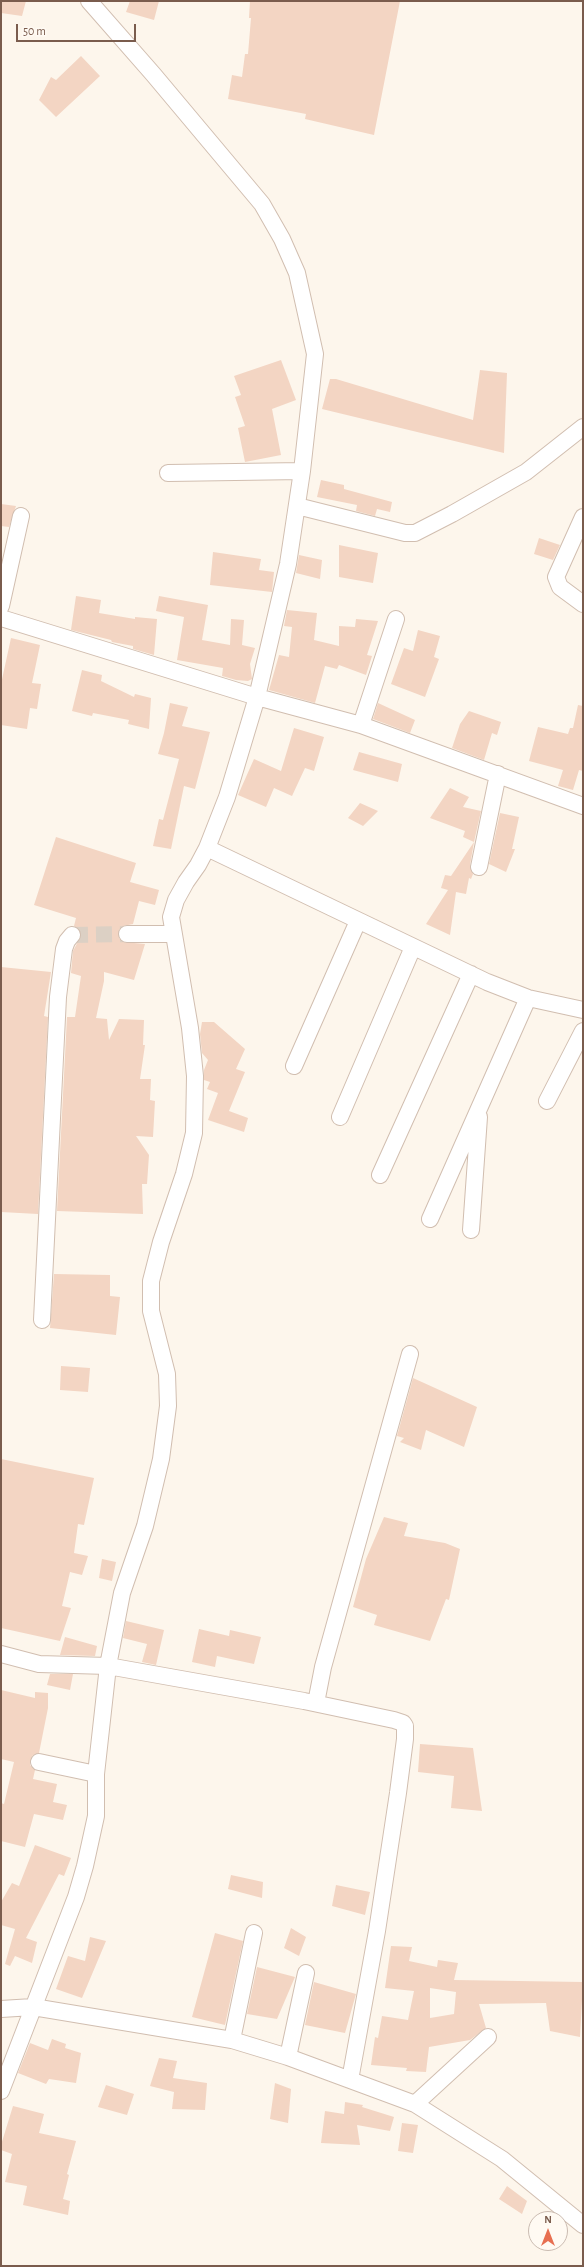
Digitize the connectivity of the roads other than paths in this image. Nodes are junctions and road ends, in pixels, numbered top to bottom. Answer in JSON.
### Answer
{"nodes":[{"id":1,"x":89,"y":1,"type":"edge"},
{"id":2,"x":581,"y":430,"type":"edge"},
{"id":3,"x":302,"y":471,"type":"junction"},
{"id":4,"x":168,"y":473,"type":"dead end"},
{"id":5,"x":297,"y":506,"type":"junction"},
{"id":6,"x":21,"y":516,"type":"dead end"},
{"id":7,"x":583,"y":517,"type":"edge"},
{"id":8,"x":583,"y":604,"type":"edge"},
{"id":9,"x":1,"y":606,"type":"edge"},
{"id":10,"x":1,"y":618,"type":"edge"},
{"id":11,"x":396,"y":619,"type":"dead end"},
{"id":12,"x":257,"y":697,"type":"junction"},
{"id":13,"x":361,"y":726,"type":"junction"},
{"id":14,"x":498,"y":774,"type":"junction"},
{"id":15,"x":583,"y":806,"type":"edge"},
{"id":16,"x":207,"y":848,"type":"junction"},
{"id":17,"x":479,"y":867,"type":"dead end"},
{"id":18,"x":358,"y":920,"type":"junction"},
{"id":19,"x":127,"y":934,"type":"tunnel mouth"},
{"id":20,"x":174,"y":934,"type":"junction"},
{"id":21,"x":72,"y":935,"type":"dead end"},
{"id":22,"x":413,"y":947,"type":"junction"},
{"id":23,"x":471,"y":974,"type":"junction"},
{"id":24,"x":528,"y":998,"type":"junction"},
{"id":25,"x":583,"y":1010,"type":"edge"},
{"id":26,"x":583,"y":1031,"type":"edge"},
{"id":27,"x":294,"y":1066,"type":"dead end"},
{"id":28,"x":547,"y":1101,"type":"dead end"},
{"id":29,"x":480,"y":1105,"type":"junction"},
{"id":30,"x":340,"y":1117,"type":"dead end"},
{"id":31,"x":380,"y":1175,"type":"dead end"},
{"id":32,"x":430,"y":1218,"type":"dead end"},
{"id":33,"x":471,"y":1230,"type":"dead end"},
{"id":34,"x":42,"y":1320,"type":"dead end"},
{"id":35,"x":410,"y":1354,"type":"dead end"},
{"id":36,"x":1,"y":1654,"type":"edge"},
{"id":37,"x":108,"y":1666,"type":"junction"},
{"id":38,"x":316,"y":1703,"type":"junction"},
{"id":39,"x":39,"y":1762,"type":"dead end"},
{"id":40,"x":96,"y":1774,"type":"junction"},
{"id":41,"x":254,"y":1932,"type":"dead end"},
{"id":42,"x":306,"y":1972,"type":"dead end"},
{"id":43,"x":33,"y":2007,"type":"junction"},
{"id":44,"x":1,"y":2009,"type":"edge"},
{"id":45,"x":488,"y":2037,"type":"dead end"},
{"id":46,"x":232,"y":2040,"type":"junction"},
{"id":47,"x":288,"y":2057,"type":"junction"},
{"id":48,"x":350,"y":2080,"type":"junction"},
{"id":49,"x":1,"y":2090,"type":"edge"},
{"id":50,"x":415,"y":2104,"type":"junction"},
{"id":51,"x":583,"y":2225,"type":"edge"}],
"edges":[{"from":1,"to":3,"type":"street"},
{"from":2,"to":5,"type":"street"},
{"from":3,"to":4,"type":"street"},
{"from":3,"to":5,"type":"street"},
{"from":5,"to":12,"type":"street"},
{"from":6,"to":9,"type":"street"},
{"from":7,"to":8,"type":"street"},
{"from":10,"to":12,"type":"street"},
{"from":11,"to":13,"type":"street"},
{"from":12,"to":13,"type":"street"},
{"from":12,"to":16,"type":"street"},
{"from":13,"to":14,"type":"street"},
{"from":14,"to":15,"type":"street"},
{"from":14,"to":17,"type":"street"},
{"from":16,"to":18,"type":"street"},
{"from":16,"to":20,"type":"street"},
{"from":18,"to":22,"type":"street"},
{"from":18,"to":27,"type":"street"},
{"from":19,"to":20,"type":"street"},
{"from":20,"to":37,"type":"street"},
{"from":21,"to":34,"type":"street"},
{"from":22,"to":23,"type":"street"},
{"from":22,"to":30,"type":"street"},
{"from":23,"to":24,"type":"street"},
{"from":23,"to":31,"type":"street"},
{"from":24,"to":25,"type":"street"},
{"from":24,"to":29,"type":"street"},
{"from":26,"to":28,"type":"street"},
{"from":29,"to":32,"type":"street"},
{"from":29,"to":33,"type":"street"},
{"from":35,"to":38,"type":"street"},
{"from":36,"to":37,"type":"street"},
{"from":37,"to":38,"type":"street"},
{"from":37,"to":40,"type":"street"},
{"from":38,"to":48,"type":"street"},
{"from":39,"to":40,"type":"street"},
{"from":40,"to":43,"type":"street"},
{"from":41,"to":46,"type":"street"},
{"from":42,"to":47,"type":"street"},
{"from":43,"to":44,"type":"street"},
{"from":43,"to":46,"type":"street"},
{"from":43,"to":49,"type":"street"},
{"from":45,"to":50,"type":"street"},
{"from":46,"to":47,"type":"street"},
{"from":47,"to":48,"type":"street"},
{"from":48,"to":50,"type":"street"},
{"from":50,"to":51,"type":"street"}]}
